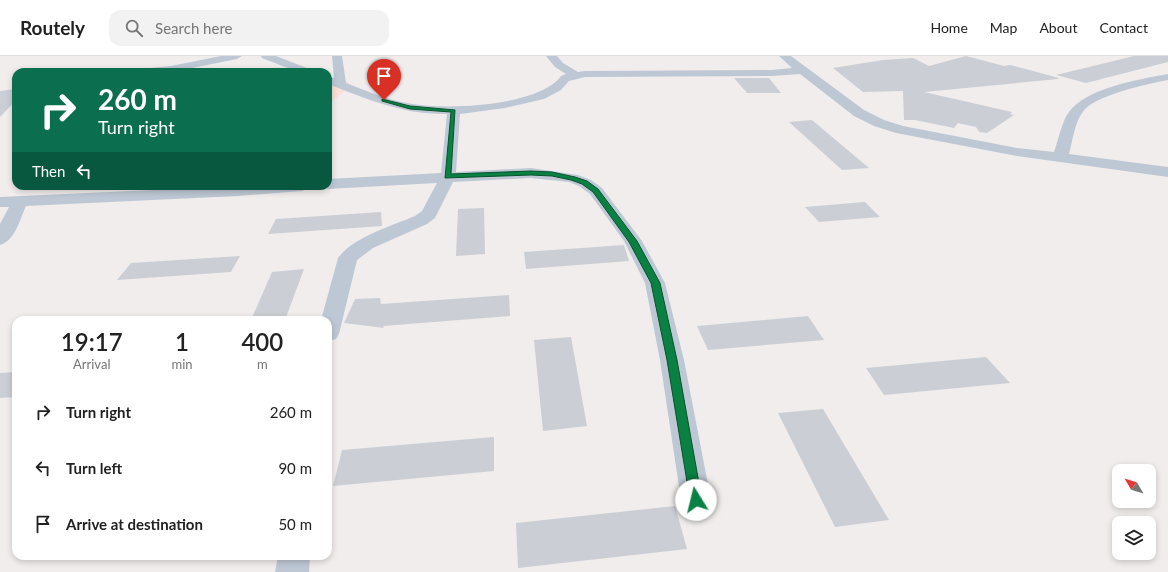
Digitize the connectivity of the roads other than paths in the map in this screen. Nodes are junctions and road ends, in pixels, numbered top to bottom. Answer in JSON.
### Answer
{"nodes":[{"id":1,"x":237,"y":56,"type":"edge"},
{"id":2,"x":266,"y":56,"type":"edge"},
{"id":3,"x":337,"y":56,"type":"edge"},
{"id":4,"x":551,"y":56,"type":"edge"},
{"id":5,"x":784,"y":56,"type":"edge"},
{"id":6,"x":180,"y":68,"type":"edge"},
{"id":7,"x":298,"y":68,"type":"edge"},
{"id":8,"x":808,"y":74,"type":"junction"},
{"id":9,"x":576,"y":76,"type":"junction"},
{"id":10,"x":1168,"y":77,"type":"edge"},
{"id":11,"x":332,"y":81,"type":"edge"},
{"id":12,"x":340,"y":84,"type":"junction"},
{"id":13,"x":454,"y":111,"type":"junction"},
{"id":14,"x":1060,"y":158,"type":"junction"},
{"id":15,"x":1168,"y":172,"type":"edge"},
{"id":16,"x":448,"y":176,"type":"junction"},
{"id":17,"x":332,"y":184,"type":"edge"},
{"id":18,"x":251,"y":190,"type":"edge"},
{"id":19,"x":81,"y":192,"type":"edge"},
{"id":20,"x":20,"y":201,"type":"junction"},
{"id":21,"x":0,"y":202,"type":"edge"},
{"id":22,"x":0,"y":239,"type":"edge"},
{"id":23,"x":332,"y":319,"type":"edge"},
{"id":24,"x":696,"y":500,"type":"dead end"},
{"id":25,"x":294,"y":560,"type":"edge"},
{"id":26,"x":292,"y":572,"type":"edge"}],
"edges":[{"from":1,"to":6,"type":"street"},
{"from":2,"to":7,"type":"street"},
{"from":3,"to":12,"type":"street"},
{"from":4,"to":9,"type":"street"},
{"from":5,"to":8,"type":"street"},
{"from":8,"to":9,"type":"street"},
{"from":8,"to":14,"type":"street"},
{"from":9,"to":13,"type":"street"},
{"from":10,"to":14,"type":"street"},
{"from":11,"to":12,"type":"street"},
{"from":12,"to":13,"type":"street"},
{"from":13,"to":16,"type":"street"},
{"from":14,"to":15,"type":"street"},
{"from":16,"to":17,"type":"street"},
{"from":16,"to":23,"type":"street"},
{"from":16,"to":24,"type":"street"},
{"from":18,"to":19,"type":"street"},
{"from":19,"to":20,"type":"street"},
{"from":20,"to":21,"type":"street"},
{"from":20,"to":22,"type":"street"},
{"from":25,"to":26,"type":"street"}]}
